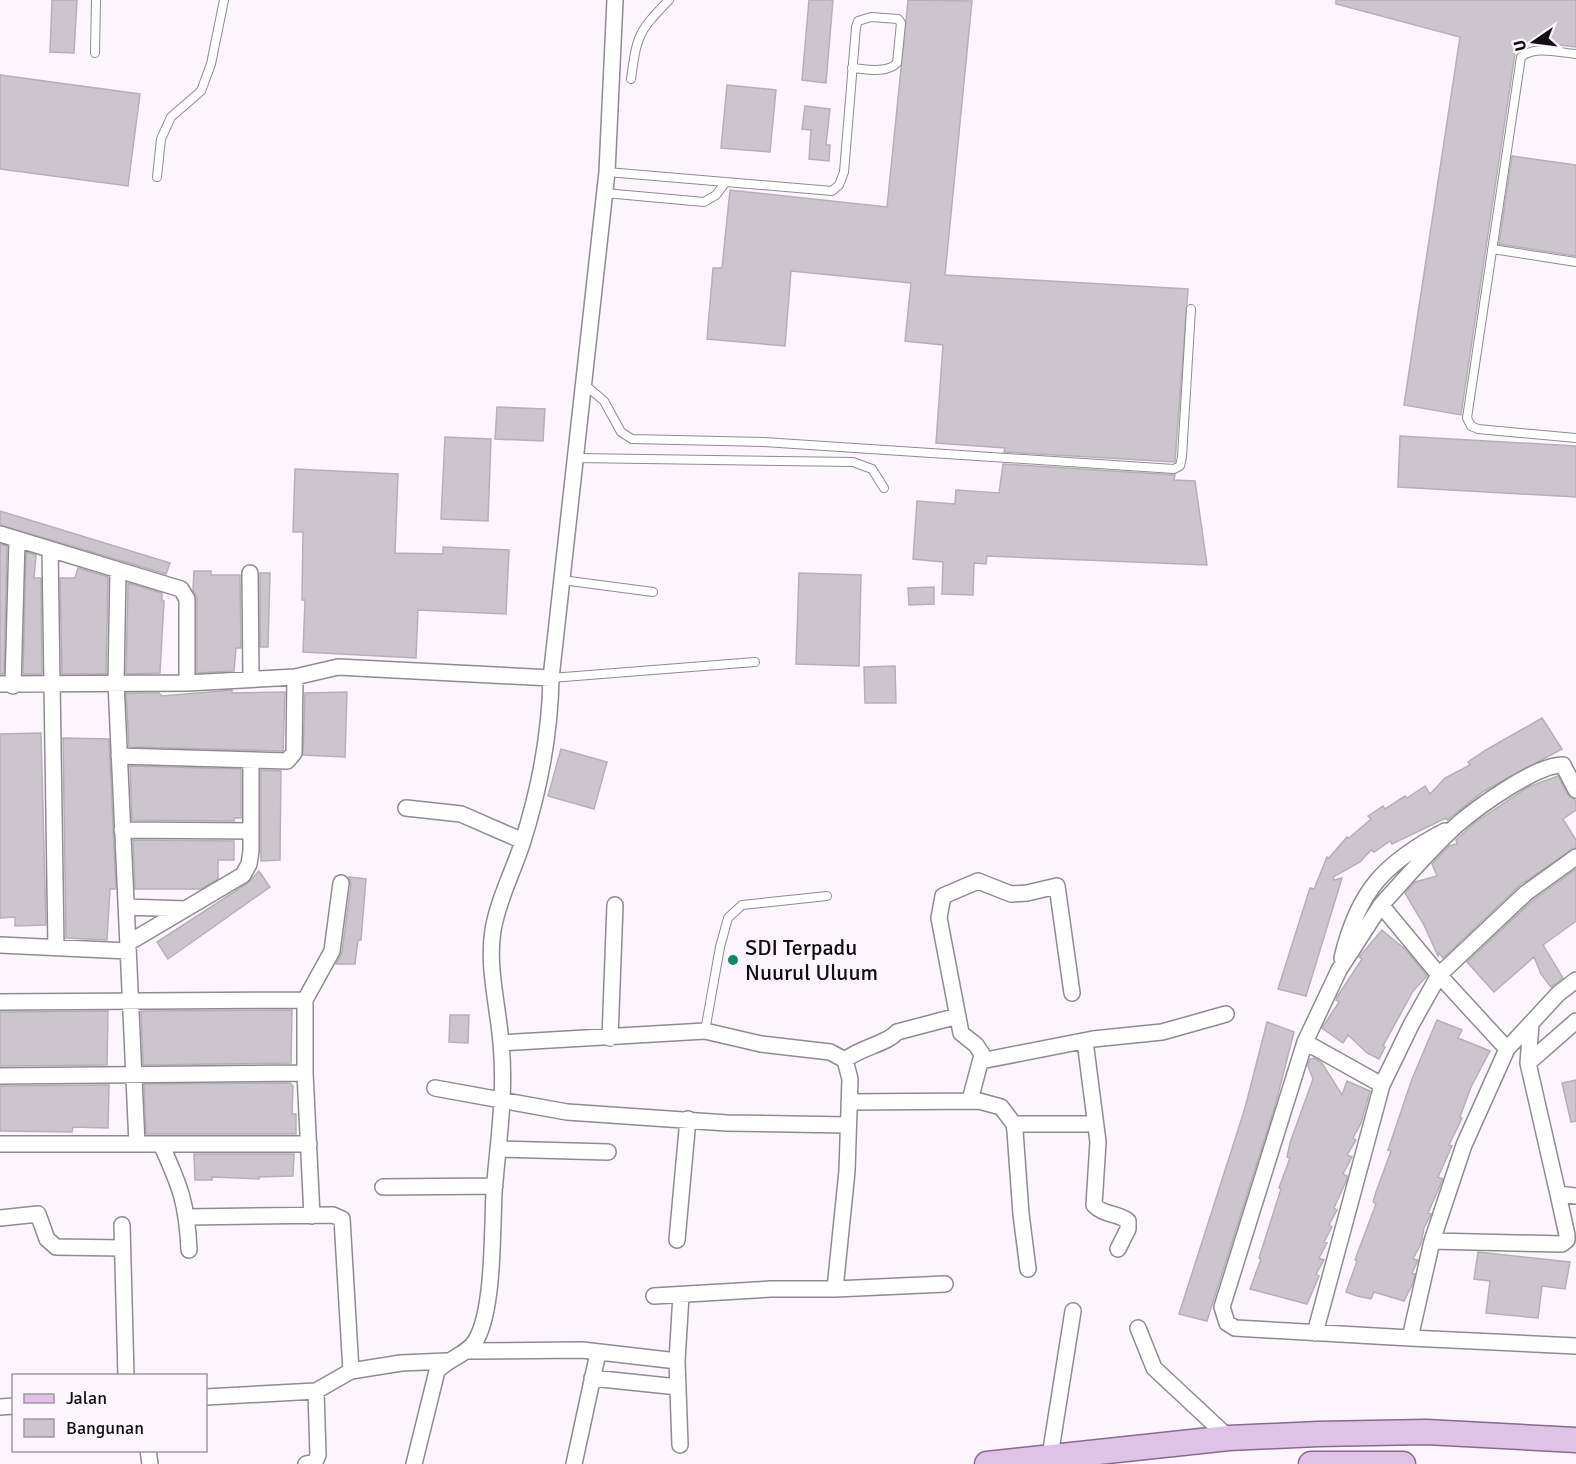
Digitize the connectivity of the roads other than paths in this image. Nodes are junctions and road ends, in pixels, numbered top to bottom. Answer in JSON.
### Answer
{"nodes":[{"id":1,"x":96,"y":0,"type":"edge"},
{"id":2,"x":224,"y":0,"type":"edge"},
{"id":3,"x":615,"y":0,"type":"edge"},
{"id":4,"x":669,"y":0,"type":"edge"},
{"id":5,"x":95,"y":53,"type":"dead end"},
{"id":6,"x":1576,"y":54,"type":"edge"},
{"id":7,"x":852,"y":68,"type":"junction"},
{"id":8,"x":631,"y":79,"type":"dead end"},
{"id":9,"x":607,"y":172,"type":"junction"},
{"id":10,"x":157,"y":177,"type":"dead end"},
{"id":11,"x":724,"y":183,"type":"junction"},
{"id":12,"x":605,"y":193,"type":"junction"},
{"id":13,"x":1492,"y":249,"type":"junction"},
{"id":14,"x":1576,"y":262,"type":"edge"},
{"id":15,"x":1191,"y":309,"type":"dead end"},
{"id":16,"x":584,"y":384,"type":"junction"},
{"id":17,"x":1576,"y":438,"type":"edge"},
{"id":18,"x":576,"y":458,"type":"junction"},
{"id":19,"x":884,"y":488,"type":"dead end"},
{"id":20,"x":0,"y":534,"type":"edge"},
{"id":21,"x":17,"y":540,"type":"junction"},
{"id":22,"x":50,"y":549,"type":"junction"},
{"id":23,"x":118,"y":570,"type":"junction"},
{"id":24,"x":250,"y":573,"type":"dead end"},
{"id":25,"x":562,"y":580,"type":"junction"},
{"id":26,"x":653,"y":592,"type":"dead end"},
{"id":27,"x":754,"y":662,"type":"dead end"},
{"id":28,"x":295,"y":676,"type":"junction"},
{"id":29,"x":551,"y":678,"type":"junction"},
{"id":30,"x":251,"y":679,"type":"junction"},
{"id":31,"x":116,"y":682,"type":"junction"},
{"id":32,"x":187,"y":683,"type":"junction"},
{"id":33,"x":6,"y":685,"type":"edge"},
{"id":34,"x":51,"y":685,"type":"junction"},
{"id":35,"x":119,"y":756,"type":"junction"},
{"id":36,"x":251,"y":760,"type":"junction"},
{"id":37,"x":1576,"y":790,"type":"edge"},
{"id":38,"x":406,"y":808,"type":"dead end"},
{"id":39,"x":1459,"y":824,"type":"junction"},
{"id":40,"x":122,"y":830,"type":"junction"},
{"id":41,"x":250,"y":831,"type":"junction"},
{"id":42,"x":523,"y":841,"type":"junction"},
{"id":43,"x":1576,"y":857,"type":"edge"},
{"id":44,"x":341,"y":883,"type":"dead end"},
{"id":45,"x":827,"y":896,"type":"dead end"},
{"id":46,"x":615,"y":905,"type":"dead end"},
{"id":47,"x":1381,"y":905,"type":"junction"},
{"id":48,"x":126,"y":907,"type":"junction"},
{"id":49,"x":186,"y":909,"type":"junction"},
{"id":50,"x":0,"y":945,"type":"edge"},
{"id":51,"x":56,"y":946,"type":"junction"},
{"id":52,"x":128,"y":947,"type":"junction"},
{"id":53,"x":1339,"y":970,"type":"junction"},
{"id":54,"x":1439,"y":975,"type":"junction"},
{"id":55,"x":1576,"y":980,"type":"edge"},
{"id":56,"x":1072,"y":993,"type":"dead end"},
{"id":57,"x":130,"y":1000,"type":"junction"},
{"id":58,"x":305,"y":1000,"type":"junction"},
{"id":59,"x":0,"y":1002,"type":"edge"},
{"id":60,"x":1226,"y":1014,"type":"dead end"},
{"id":61,"x":958,"y":1016,"type":"junction"},
{"id":62,"x":1576,"y":1020,"type":"edge"},
{"id":63,"x":1531,"y":1024,"type":"junction"},
{"id":64,"x":705,"y":1031,"type":"junction"},
{"id":65,"x":610,"y":1038,"type":"junction"},
{"id":66,"x":1085,"y":1041,"type":"junction"},
{"id":67,"x":1305,"y":1042,"type":"junction"},
{"id":68,"x":501,"y":1043,"type":"junction"},
{"id":69,"x":1507,"y":1049,"type":"junction"},
{"id":70,"x":982,"y":1055,"type":"junction"},
{"id":71,"x":845,"y":1060,"type":"junction"},
{"id":72,"x":1528,"y":1063,"type":"junction"},
{"id":73,"x":305,"y":1073,"type":"junction"},
{"id":74,"x":133,"y":1075,"type":"junction"},
{"id":75,"x":0,"y":1076,"type":"edge"},
{"id":76,"x":1382,"y":1086,"type":"junction"},
{"id":77,"x":435,"y":1088,"type":"dead end"},
{"id":78,"x":970,"y":1100,"type":"junction"},
{"id":79,"x":504,"y":1102,"type":"junction"},
{"id":80,"x":849,"y":1102,"type":"junction"},
{"id":81,"x":688,"y":1119,"type":"junction"},
{"id":82,"x":1014,"y":1124,"type":"junction"},
{"id":83,"x":1094,"y":1124,"type":"junction"},
{"id":84,"x":847,"y":1125,"type":"junction"},
{"id":85,"x":0,"y":1144,"type":"edge"},
{"id":86,"x":137,"y":1144,"type":"junction"},
{"id":87,"x":161,"y":1144,"type":"junction"},
{"id":88,"x":309,"y":1144,"type":"junction"},
{"id":89,"x":498,"y":1149,"type":"junction"},
{"id":90,"x":608,"y":1152,"type":"dead end"},
{"id":91,"x":495,"y":1186,"type":"junction"},
{"id":92,"x":383,"y":1187,"type":"dead end"},
{"id":93,"x":1558,"y":1194,"type":"junction"},
{"id":94,"x":1576,"y":1196,"type":"edge"},
{"id":95,"x":312,"y":1216,"type":"junction"},
{"id":96,"x":187,"y":1217,"type":"junction"},
{"id":97,"x":0,"y":1218,"type":"edge"},
{"id":98,"x":122,"y":1225,"type":"dead end"},
{"id":99,"x":677,"y":1240,"type":"dead end"},
{"id":100,"x":1432,"y":1241,"type":"junction"},
{"id":101,"x":122,"y":1248,"type":"junction"},
{"id":102,"x":1118,"y":1248,"type":"dead end"},
{"id":103,"x":189,"y":1250,"type":"dead end"},
{"id":104,"x":1028,"y":1269,"type":"dead end"},
{"id":105,"x":945,"y":1284,"type":"dead end"},
{"id":106,"x":835,"y":1289,"type":"junction"},
{"id":107,"x":681,"y":1295,"type":"junction"},
{"id":108,"x":654,"y":1296,"type":"dead end"},
{"id":109,"x":1073,"y":1311,"type":"dead end"},
{"id":110,"x":1138,"y":1328,"type":"dead end"},
{"id":111,"x":1315,"y":1333,"type":"junction"},
{"id":112,"x":1410,"y":1338,"type":"junction"},
{"id":113,"x":1576,"y":1346,"type":"edge"},
{"id":114,"x":469,"y":1351,"type":"junction"},
{"id":115,"x":598,"y":1353,"type":"junction"},
{"id":116,"x":447,"y":1360,"type":"junction"},
{"id":117,"x":677,"y":1361,"type":"junction"},
{"id":118,"x":351,"y":1371,"type":"junction"},
{"id":119,"x":126,"y":1374,"type":"edge"},
{"id":120,"x":592,"y":1378,"type":"junction"},
{"id":121,"x":678,"y":1387,"type":"junction"},
{"id":122,"x":316,"y":1391,"type":"junction"},
{"id":123,"x":207,"y":1397,"type":"edge"},
{"id":124,"x":1229,"y":1438,"type":"junction"},
{"id":125,"x":1576,"y":1440,"type":"edge"},
{"id":126,"x":680,"y":1445,"type":"dead end"},
{"id":127,"x":1050,"y":1456,"type":"junction"},
{"id":128,"x":306,"y":1464,"type":"edge"},
{"id":129,"x":312,"y":1464,"type":"edge"},
{"id":130,"x":414,"y":1464,"type":"edge"},
{"id":131,"x":573,"y":1464,"type":"edge"},
{"id":132,"x":987,"y":1464,"type":"edge"},
{"id":133,"x":1311,"y":1464,"type":"edge"},
{"id":134,"x":1402,"y":1464,"type":"edge"}],
"edges":[{"from":1,"to":5,"type":"lane"},
{"from":2,"to":10,"type":"lane"},
{"from":3,"to":9,"type":"street"},
{"from":4,"to":8,"type":"lane"},
{"from":6,"to":13,"type":"lane"},
{"from":7,"to":7,"type":"lane"},
{"from":7,"to":11,"type":"lane"},
{"from":9,"to":11,"type":"lane"},
{"from":9,"to":12,"type":"street"},
{"from":11,"to":12,"type":"lane"},
{"from":12,"to":16,"type":"street"},
{"from":13,"to":14,"type":"lane"},
{"from":13,"to":17,"type":"lane"},
{"from":15,"to":16,"type":"lane"},
{"from":16,"to":18,"type":"street"},
{"from":18,"to":19,"type":"lane"},
{"from":18,"to":25,"type":"street"},
{"from":20,"to":21,"type":"street"},
{"from":21,"to":22,"type":"street"},
{"from":21,"to":33,"type":"street"},
{"from":22,"to":23,"type":"street"},
{"from":22,"to":34,"type":"street"},
{"from":23,"to":31,"type":"street"},
{"from":23,"to":32,"type":"street"},
{"from":24,"to":30,"type":"street"},
{"from":25,"to":26,"type":"lane"},
{"from":25,"to":29,"type":"street"},
{"from":27,"to":29,"type":"lane"},
{"from":28,"to":29,"type":"street"},
{"from":28,"to":30,"type":"street"},
{"from":28,"to":36,"type":"street"},
{"from":29,"to":42,"type":"street"},
{"from":30,"to":32,"type":"street"},
{"from":31,"to":32,"type":"street"},
{"from":31,"to":34,"type":"street"},
{"from":31,"to":35,"type":"street"},
{"from":33,"to":34,"type":"street"},
{"from":34,"to":51,"type":"street"},
{"from":35,"to":36,"type":"street"},
{"from":35,"to":40,"type":"street"},
{"from":36,"to":41,"type":"street"},
{"from":37,"to":39,"type":"street"},
{"from":38,"to":42,"type":"street"},
{"from":39,"to":47,"type":"street"},
{"from":39,"to":53,"type":"street"},
{"from":40,"to":41,"type":"street"},
{"from":40,"to":48,"type":"street"},
{"from":41,"to":49,"type":"street"},
{"from":42,"to":68,"type":"street"},
{"from":43,"to":54,"type":"street"},
{"from":44,"to":58,"type":"street"},
{"from":45,"to":64,"type":"lane"},
{"from":46,"to":65,"type":"street"},
{"from":47,"to":53,"type":"street"},
{"from":47,"to":54,"type":"street"},
{"from":48,"to":49,"type":"street"},
{"from":48,"to":52,"type":"street"},
{"from":49,"to":52,"type":"street"},
{"from":50,"to":51,"type":"street"},
{"from":51,"to":52,"type":"street"},
{"from":52,"to":57,"type":"street"},
{"from":53,"to":67,"type":"street"},
{"from":54,"to":69,"type":"street"},
{"from":54,"to":76,"type":"street"},
{"from":55,"to":63,"type":"street"},
{"from":56,"to":61,"type":"street"},
{"from":57,"to":58,"type":"street"},
{"from":57,"to":59,"type":"street"},
{"from":57,"to":74,"type":"street"},
{"from":58,"to":73,"type":"street"},
{"from":60,"to":66,"type":"street"},
{"from":61,"to":70,"type":"street"},
{"from":61,"to":71,"type":"street"},
{"from":62,"to":72,"type":"street"},
{"from":63,"to":69,"type":"street"},
{"from":63,"to":72,"type":"street"},
{"from":64,"to":65,"type":"street"},
{"from":64,"to":71,"type":"street"},
{"from":65,"to":68,"type":"street"},
{"from":66,"to":70,"type":"street"},
{"from":66,"to":83,"type":"street"},
{"from":67,"to":76,"type":"street"},
{"from":67,"to":111,"type":"street"},
{"from":68,"to":79,"type":"street"},
{"from":69,"to":100,"type":"street"},
{"from":70,"to":78,"type":"street"},
{"from":71,"to":80,"type":"street"},
{"from":72,"to":93,"type":"street"},
{"from":73,"to":74,"type":"street"},
{"from":73,"to":88,"type":"street"},
{"from":74,"to":75,"type":"street"},
{"from":74,"to":86,"type":"street"},
{"from":76,"to":111,"type":"street"},
{"from":77,"to":79,"type":"street"},
{"from":78,"to":80,"type":"street"},
{"from":78,"to":82,"type":"street"},
{"from":79,"to":81,"type":"street"},
{"from":79,"to":89,"type":"street"},
{"from":80,"to":84,"type":"street"},
{"from":81,"to":84,"type":"street"},
{"from":81,"to":99,"type":"street"},
{"from":82,"to":83,"type":"street"},
{"from":82,"to":104,"type":"street"},
{"from":83,"to":102,"type":"street"},
{"from":84,"to":106,"type":"street"},
{"from":85,"to":86,"type":"street"},
{"from":86,"to":87,"type":"street"},
{"from":87,"to":88,"type":"street"},
{"from":87,"to":96,"type":"street"},
{"from":88,"to":95,"type":"street"},
{"from":89,"to":90,"type":"street"},
{"from":89,"to":91,"type":"street"},
{"from":91,"to":92,"type":"street"},
{"from":91,"to":114,"type":"street"},
{"from":93,"to":94,"type":"street"},
{"from":93,"to":100,"type":"street"},
{"from":95,"to":96,"type":"street"},
{"from":95,"to":118,"type":"street"},
{"from":96,"to":103,"type":"street"},
{"from":97,"to":101,"type":"street"},
{"from":98,"to":101,"type":"street"},
{"from":100,"to":112,"type":"street"},
{"from":101,"to":119,"type":"street"},
{"from":105,"to":106,"type":"street"},
{"from":106,"to":107,"type":"street"},
{"from":107,"to":108,"type":"street"},
{"from":107,"to":117,"type":"street"},
{"from":109,"to":127,"type":"street"},
{"from":110,"to":124,"type":"street"},
{"from":111,"to":112,"type":"street"},
{"from":112,"to":113,"type":"street"},
{"from":114,"to":115,"type":"street"},
{"from":114,"to":116,"type":"street"},
{"from":115,"to":117,"type":"street"},
{"from":115,"to":120,"type":"street"},
{"from":116,"to":118,"type":"street"},
{"from":116,"to":130,"type":"street"},
{"from":117,"to":121,"type":"street"},
{"from":118,"to":122,"type":"street"},
{"from":120,"to":121,"type":"street"},
{"from":120,"to":131,"type":"street"},
{"from":121,"to":126,"type":"street"},
{"from":122,"to":123,"type":"street"},
{"from":122,"to":129,"type":"street"},
{"from":124,"to":125,"type":"main road"},
{"from":124,"to":127,"type":"main road"},
{"from":127,"to":132,"type":"main road"},
{"from":128,"to":129,"type":"street"},
{"from":133,"to":134,"type":"main road"}]}
